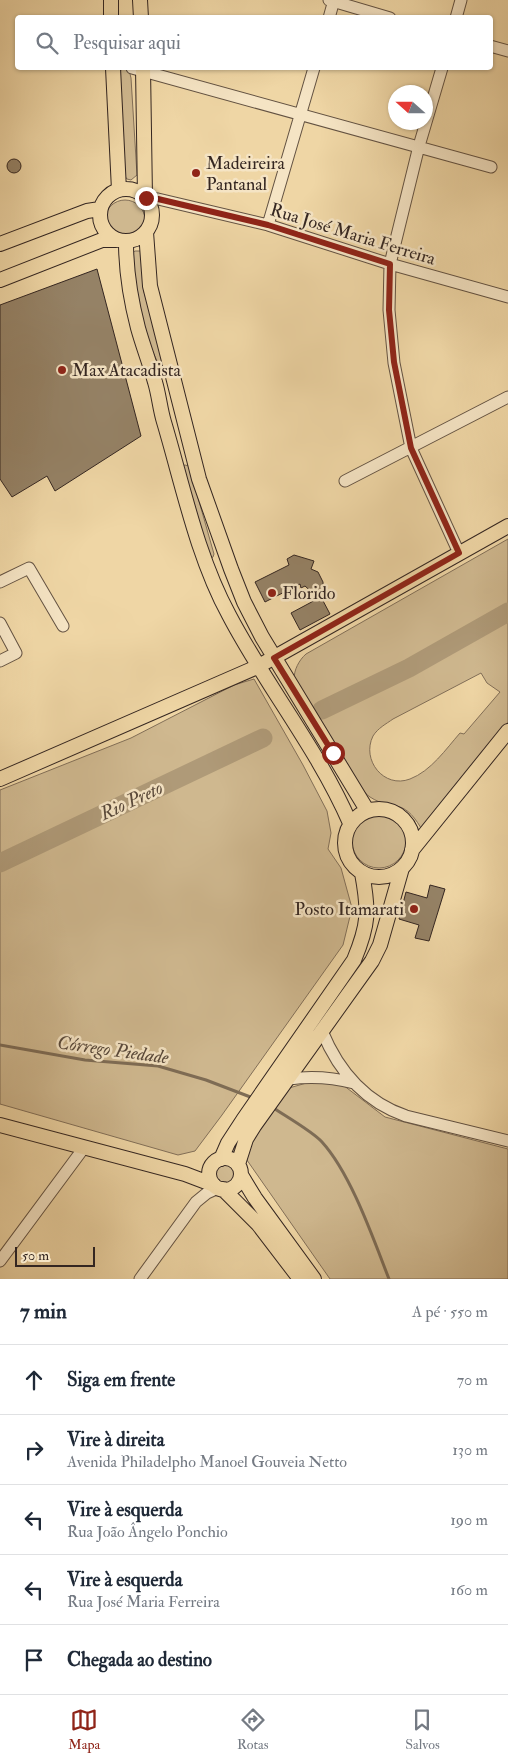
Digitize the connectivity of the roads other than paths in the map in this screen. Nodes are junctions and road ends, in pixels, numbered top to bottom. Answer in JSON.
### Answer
{"nodes":[{"id":1,"x":110,"y":0,"type":"edge"},
{"id":2,"x":140,"y":0,"type":"edge"},
{"id":3,"x":332,"y":0,"type":"edge"},
{"id":4,"x":461,"y":0,"type":"edge"},
{"id":5,"x":111,"y":15,"type":"edge"},
{"id":6,"x":141,"y":15,"type":"edge"},
{"id":7,"x":330,"y":15,"type":"edge"},
{"id":8,"x":380,"y":15,"type":"edge"},
{"id":9,"x":457,"y":15,"type":"edge"},
{"id":10,"x":493,"y":47,"type":"edge"},
{"id":11,"x":508,"y":51,"type":"edge"},
{"id":12,"x":113,"y":70,"type":"edge"},
{"id":13,"x":139,"y":70,"type":"edge"},
{"id":14,"x":143,"y":70,"type":"edge"},
{"id":15,"x":313,"y":70,"type":"edge"},
{"id":16,"x":441,"y":70,"type":"edge"},
{"id":17,"x":301,"y":113,"type":"junction"},
{"id":18,"x":419,"y":146,"type":"junction"},
{"id":19,"x":491,"y":166,"type":"dead end"},
{"id":20,"x":120,"y":190,"type":"junction"},
{"id":21,"x":150,"y":200,"type":"junction"},
{"id":22,"x":100,"y":208,"type":"junction"},
{"id":23,"x":268,"y":225,"type":"junction"},
{"id":24,"x":146,"y":232,"type":"junction"},
{"id":25,"x":121,"y":241,"type":"junction"},
{"id":26,"x":0,"y":244,"type":"edge"},
{"id":27,"x":390,"y":264,"type":"junction"},
{"id":28,"x":0,"y":280,"type":"edge"},
{"id":29,"x":508,"y":297,"type":"edge"},
{"id":30,"x":156,"y":383,"type":"junction"},
{"id":31,"x":508,"y":397,"type":"edge"},
{"id":32,"x":180,"y":404,"type":"junction"},
{"id":33,"x":169,"y":436,"type":"junction"},
{"id":34,"x":411,"y":448,"type":"junction"},
{"id":35,"x":196,"y":466,"type":"junction"},
{"id":36,"x":345,"y":481,"type":"dead end"},
{"id":37,"x":508,"y":526,"type":"edge"},
{"id":38,"x":459,"y":553,"type":"junction"},
{"id":39,"x":228,"y":562,"type":"junction"},
{"id":40,"x":209,"y":570,"type":"junction"},
{"id":41,"x":0,"y":582,"type":"edge"},
{"id":42,"x":0,"y":623,"type":"edge"},
{"id":43,"x":64,"y":626,"type":"dead end"},
{"id":44,"x":274,"y":658,"type":"junction"},
{"id":45,"x":0,"y":661,"type":"edge"},
{"id":46,"x":257,"y":667,"type":"junction"},
{"id":47,"x":508,"y":731,"type":"edge"},
{"id":48,"x":0,"y":778,"type":"edge"},
{"id":49,"x":367,"y":810,"type":"junction"},
{"id":50,"x":350,"y":823,"type":"junction"},
{"id":51,"x":412,"y":850,"type":"junction"},
{"id":52,"x":402,"y":868,"type":"junction"},
{"id":53,"x":362,"y":873,"type":"junction"},
{"id":54,"x":322,"y":1031,"type":"junction"},
{"id":55,"x":354,"y":1083,"type":"junction"},
{"id":56,"x":285,"y":1084,"type":"junction"},
{"id":57,"x":249,"y":1123,"type":"junction"},
{"id":58,"x":0,"y":1125,"type":"edge"},
{"id":59,"x":508,"y":1141,"type":"edge"},
{"id":60,"x":83,"y":1149,"type":"junction"},
{"id":61,"x":217,"y":1162,"type":"junction"},
{"id":62,"x":240,"y":1169,"type":"junction"},
{"id":63,"x":185,"y":1174,"type":"junction"},
{"id":64,"x":218,"y":1187,"type":"junction"},
{"id":65,"x":0,"y":1261,"type":"edge"},
{"id":66,"x":295,"y":1272,"type":"edge"},
{"id":67,"x":140,"y":1279,"type":"edge"},
{"id":68,"x":314,"y":1279,"type":"edge"}],
"edges":[{"from":1,"to":5,"type":"main road"},
{"from":2,"to":6,"type":"main road"},
{"from":3,"to":7,"type":"street"},
{"from":3,"to":8,"type":"street"},
{"from":4,"to":9,"type":"street"},
{"from":10,"to":11,"type":"street"},
{"from":12,"to":20,"type":"main road"},
{"from":13,"to":21,"type":"main road"},
{"from":14,"to":17,"type":"street"},
{"from":15,"to":17,"type":"street"},
{"from":16,"to":18,"type":"street"},
{"from":17,"to":18,"type":"street"},
{"from":17,"to":23,"type":"street"},
{"from":18,"to":19,"type":"street"},
{"from":18,"to":27,"type":"street"},
{"from":20,"to":21,"type":"main road"},
{"from":20,"to":22,"type":"main road"},
{"from":21,"to":23,"type":"street","name":"Rua José Maria Ferreira"},
{"from":21,"to":24,"type":"main road"},
{"from":22,"to":25,"type":"main road"},
{"from":22,"to":26,"type":"main road"},
{"from":23,"to":27,"type":"street","name":"Rua José Maria Ferreira"},
{"from":24,"to":25,"type":"main road"},
{"from":24,"to":32,"type":"main road"},
{"from":25,"to":28,"type":"main road"},
{"from":25,"to":30,"type":"main road"},
{"from":27,"to":29,"type":"street","name":"Rua José Maria Ferreira"},
{"from":27,"to":34,"type":"street"},
{"from":30,"to":32,"type":"main road"},
{"from":30,"to":33,"type":"main road"},
{"from":31,"to":34,"type":"street"},
{"from":32,"to":35,"type":"main road"},
{"from":33,"to":35,"type":"main road"},
{"from":33,"to":40,"type":"main road"},
{"from":34,"to":36,"type":"street"},
{"from":34,"to":38,"type":"street"},
{"from":35,"to":39,"type":"main road"},
{"from":37,"to":38,"type":"main road"},
{"from":38,"to":44,"type":"main road"},
{"from":39,"to":40,"type":"main road"},
{"from":39,"to":44,"type":"main road"},
{"from":40,"to":46,"type":"main road"},
{"from":41,"to":43,"type":"street"},
{"from":42,"to":45,"type":"street"},
{"from":44,"to":46,"type":"main road"},
{"from":44,"to":49,"type":"main road"},
{"from":46,"to":48,"type":"main road"},
{"from":46,"to":50,"type":"main road"},
{"from":47,"to":51,"type":"main road"},
{"from":49,"to":50,"type":"main road"},
{"from":49,"to":51,"type":"main road"},
{"from":50,"to":53,"type":"main road"},
{"from":51,"to":52,"type":"main road"},
{"from":52,"to":53,"type":"main road"},
{"from":52,"to":54,"type":"main road"},
{"from":53,"to":57,"type":"main road"},
{"from":54,"to":55,"type":"street"},
{"from":54,"to":56,"type":"main road"},
{"from":55,"to":56,"type":"street"},
{"from":55,"to":59,"type":"street"},
{"from":56,"to":57,"type":"main road"},
{"from":57,"to":61,"type":"main road"},
{"from":57,"to":62,"type":"main road"},
{"from":58,"to":60,"type":"main road"},
{"from":60,"to":63,"type":"main road"},
{"from":60,"to":65,"type":"street"},
{"from":61,"to":62,"type":"main road"},
{"from":61,"to":63,"type":"main road"},
{"from":61,"to":64,"type":"main road"},
{"from":62,"to":64,"type":"main road"},
{"from":62,"to":66,"type":"main road"},
{"from":63,"to":64,"type":"main road"},
{"from":64,"to":66,"type":"main road"},
{"from":64,"to":67,"type":"street"},
{"from":66,"to":68,"type":"main road"}]}
